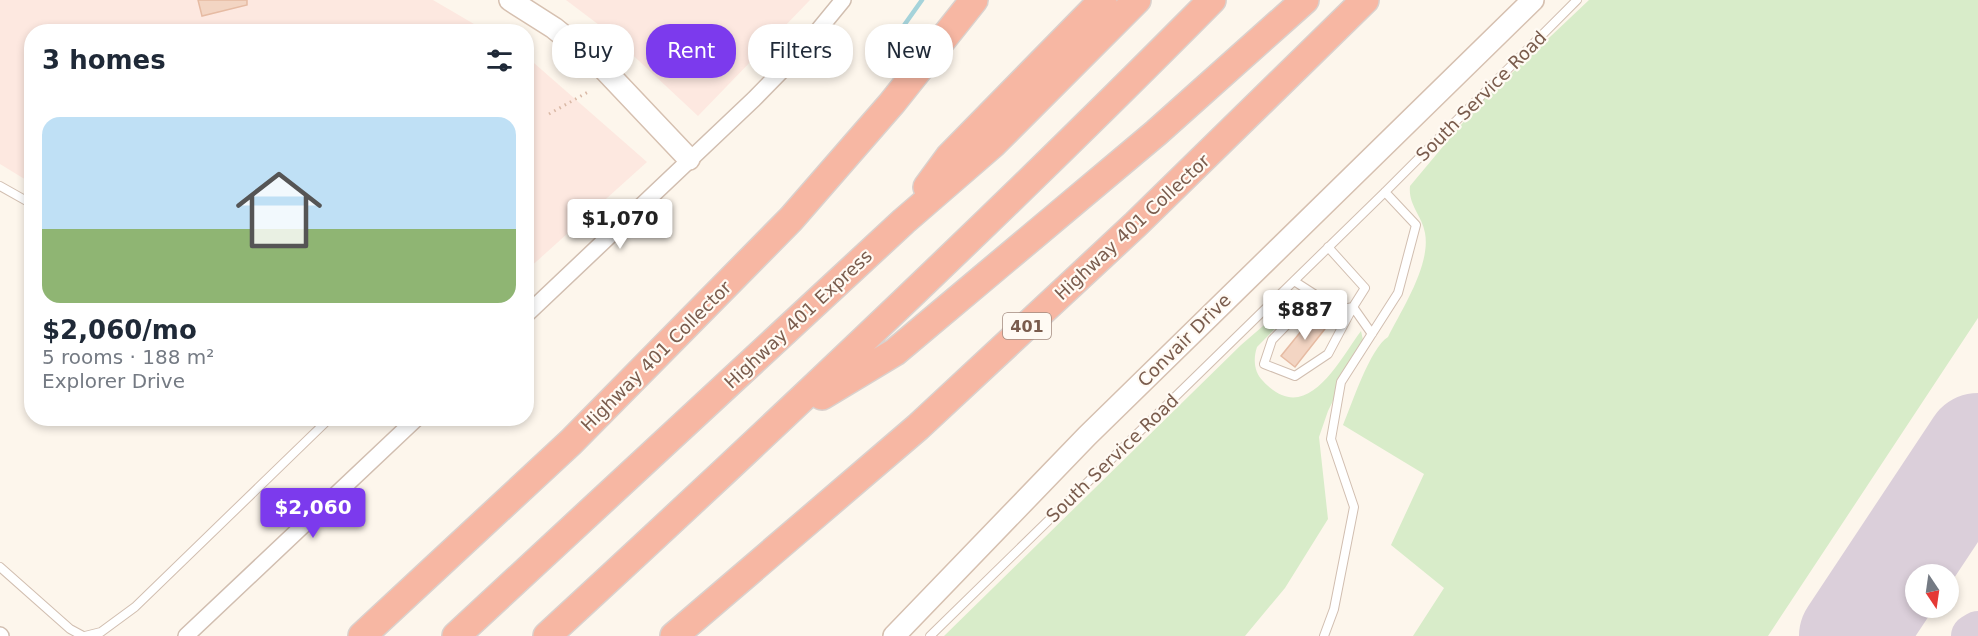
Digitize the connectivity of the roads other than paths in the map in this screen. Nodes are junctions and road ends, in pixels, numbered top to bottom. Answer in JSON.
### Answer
{"nodes":[{"id":1,"x":510,"y":0,"type":"edge"},
{"id":2,"x":843,"y":0,"type":"edge"},
{"id":3,"x":974,"y":0,"type":"edge"},
{"id":4,"x":1102,"y":0,"type":"edge"},
{"id":5,"x":1137,"y":0,"type":"edge"},
{"id":6,"x":1212,"y":0,"type":"edge"},
{"id":7,"x":1305,"y":0,"type":"edge"},
{"id":8,"x":1365,"y":0,"type":"edge"},
{"id":9,"x":1533,"y":0,"type":"edge"},
{"id":10,"x":1578,"y":0,"type":"edge"},
{"id":11,"x":689,"y":159,"type":"junction"},
{"id":12,"x":0,"y":186,"type":"edge"},
{"id":13,"x":1385,"y":192,"type":"junction"},
{"id":14,"x":24,"y":200,"type":"edge"},
{"id":15,"x":904,"y":221,"type":"junction"},
{"id":16,"x":1328,"y":247,"type":"junction"},
{"id":17,"x":1294,"y":281,"type":"junction"},
{"id":18,"x":1316,"y":295,"type":"junction"},
{"id":19,"x":534,"y":307,"type":"edge"},
{"id":20,"x":1353,"y":307,"type":"junction"},
{"id":21,"x":1372,"y":334,"type":"junction"},
{"id":22,"x":778,"y":424,"type":"junction"},
{"id":23,"x":322,"y":426,"type":"edge"},
{"id":24,"x":409,"y":426,"type":"edge"},
{"id":25,"x":0,"y":567,"type":"edge"},
{"id":26,"x":84,"y":636,"type":"edge"},
{"id":27,"x":186,"y":636,"type":"edge"},
{"id":28,"x":362,"y":636,"type":"edge"},
{"id":29,"x":456,"y":636,"type":"edge"},
{"id":30,"x":548,"y":636,"type":"edge"},
{"id":31,"x":674,"y":636,"type":"edge"},
{"id":32,"x":894,"y":636,"type":"edge"},
{"id":33,"x":930,"y":636,"type":"edge"},
{"id":34,"x":1324,"y":636,"type":"edge"}],
"edges":[{"from":1,"to":11,"type":"street"},
{"from":2,"to":11,"type":"street"},
{"from":3,"to":28,"type":"highway","name":"Highway 401 Collector"},
{"from":4,"to":15,"type":"highway"},
{"from":5,"to":15,"type":"highway","name":"Highway 401 Express"},
{"from":6,"to":22,"type":"highway"},
{"from":7,"to":22,"type":"highway"},
{"from":8,"to":31,"type":"highway","name":"Highway 401 Collector","number":"401"},
{"from":9,"to":32,"type":"street","name":"Convair Drive"},
{"from":10,"to":13,"type":"lane","name":"South Service Road"},
{"from":11,"to":19,"type":"street"},
{"from":12,"to":14,"type":"lane"},
{"from":13,"to":16,"type":"lane","name":"South Service Road"},
{"from":13,"to":21,"type":"lane"},
{"from":15,"to":29,"type":"highway","name":"Highway 401 Express"},
{"from":16,"to":17,"type":"lane","name":"South Service Road"},
{"from":16,"to":20,"type":"lane"},
{"from":17,"to":18,"type":"lane"},
{"from":17,"to":33,"type":"lane","name":"South Service Road"},
{"from":18,"to":20,"type":"lane"},
{"from":18,"to":20,"type":"lane"},
{"from":20,"to":21,"type":"lane"},
{"from":21,"to":34,"type":"lane"},
{"from":22,"to":30,"type":"highway"},
{"from":23,"to":26,"type":"lane"},
{"from":24,"to":27,"type":"street"},
{"from":25,"to":26,"type":"lane"}]}
